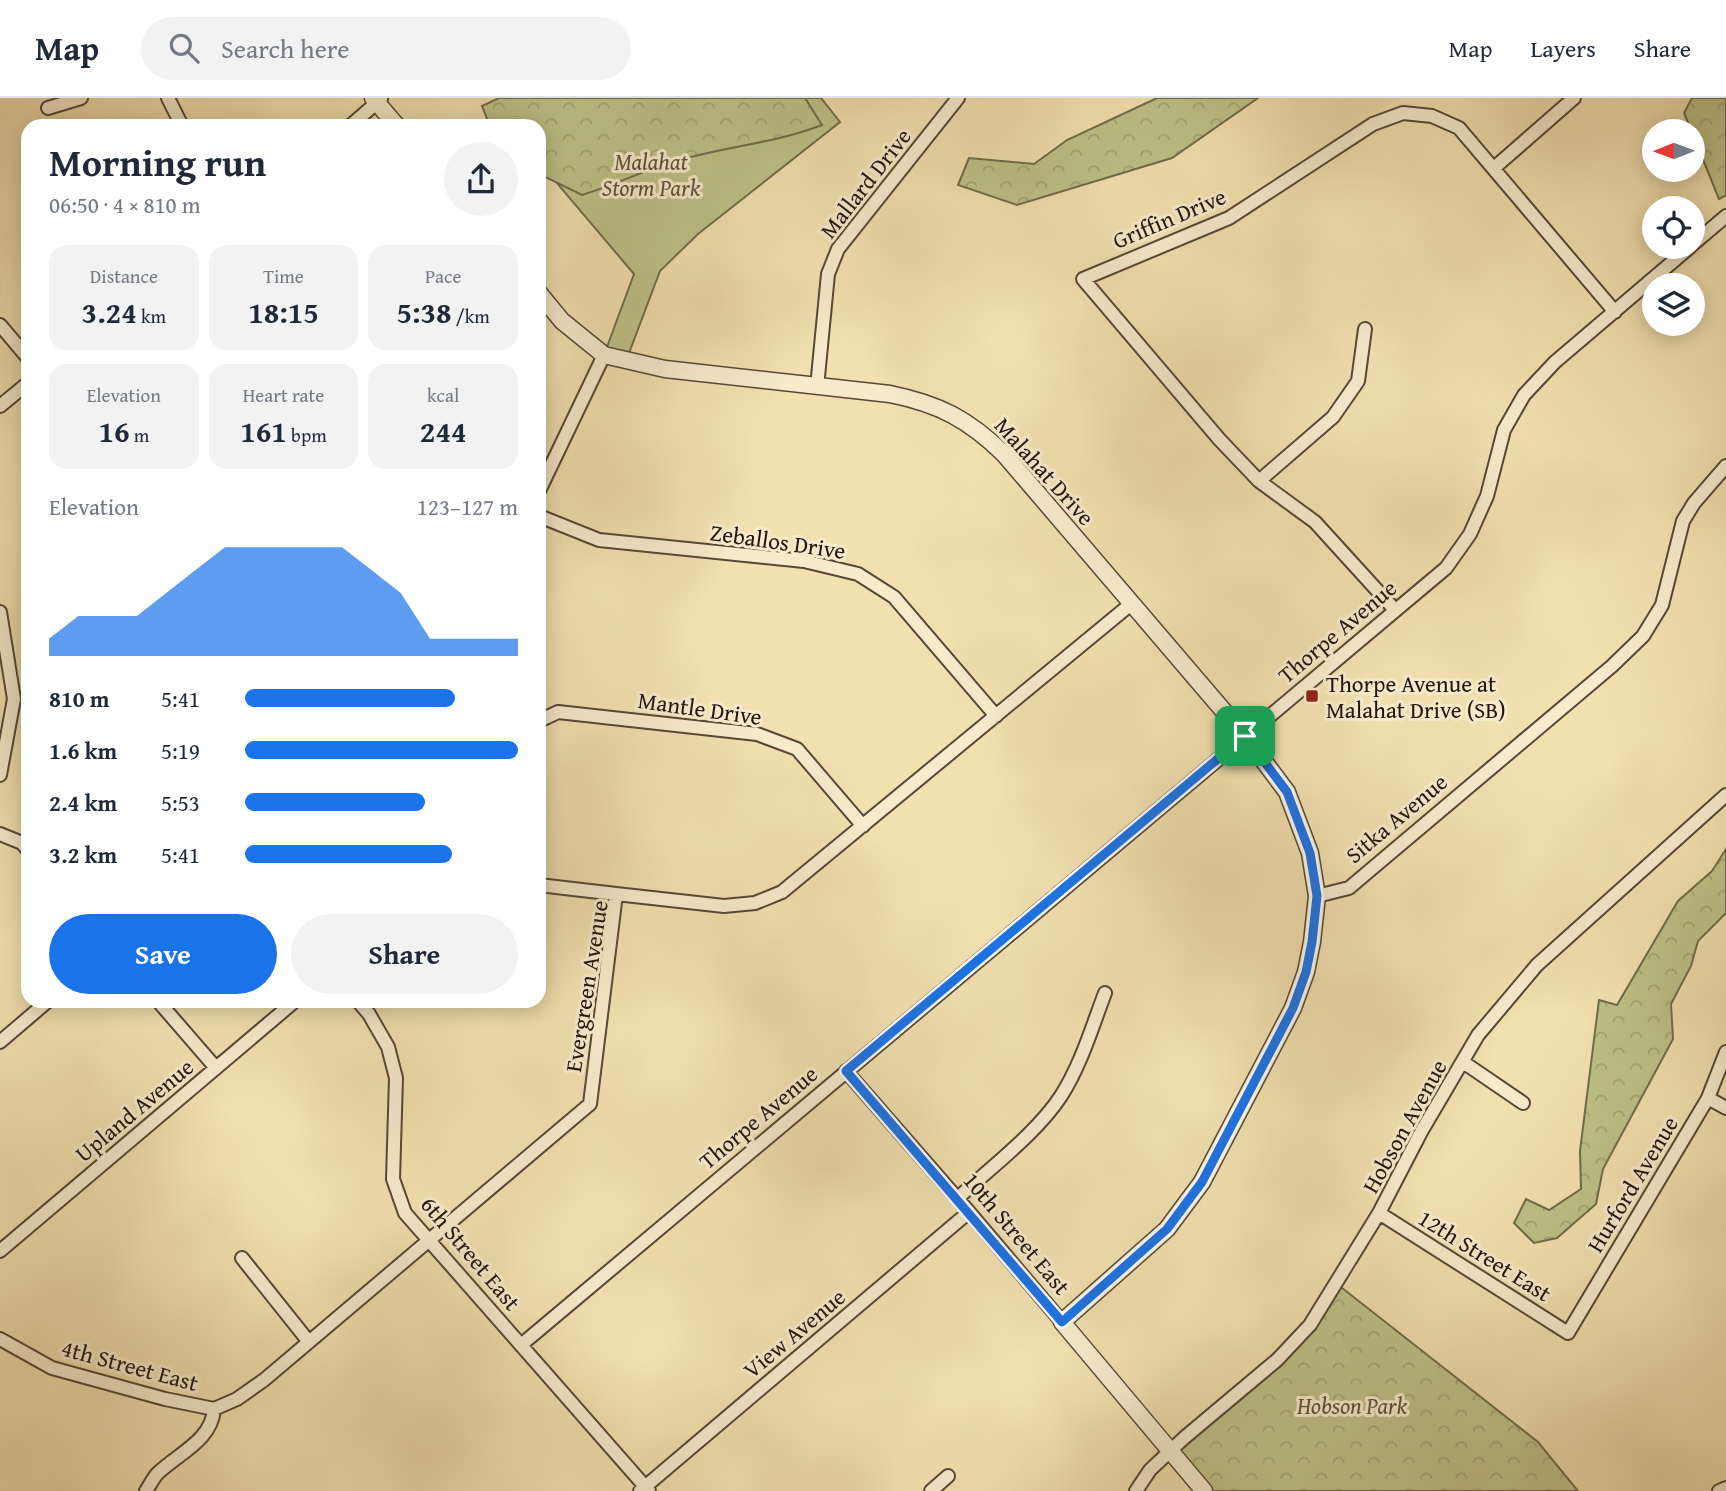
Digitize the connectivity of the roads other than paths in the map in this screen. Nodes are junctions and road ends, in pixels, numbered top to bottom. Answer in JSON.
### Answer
{"nodes":[{"id":1,"x":80,"y":98,"type":"edge"},
{"id":2,"x":168,"y":98,"type":"edge"},
{"id":3,"x":958,"y":98,"type":"edge"},
{"id":4,"x":1574,"y":98,"type":"edge"},
{"id":5,"x":378,"y":100,"type":"edge"},
{"id":6,"x":48,"y":108,"type":"dead end"},
{"id":7,"x":178,"y":119,"type":"edge"},
{"id":8,"x":358,"y":119,"type":"edge"},
{"id":9,"x":392,"y":119,"type":"edge"},
{"id":10,"x":1494,"y":168,"type":"junction"},
{"id":11,"x":1726,"y":216,"type":"edge"},
{"id":12,"x":1705,"y":234,"type":"edge"},
{"id":13,"x":1676,"y":259,"type":"edge"},
{"id":14,"x":546,"y":302,"type":"edge"},
{"id":15,"x":1615,"y":312,"type":"junction"},
{"id":16,"x":0,"y":325,"type":"edge"},
{"id":17,"x":1364,"y":330,"type":"dead end"},
{"id":18,"x":21,"y":350,"type":"edge"},
{"id":19,"x":604,"y":355,"type":"junction"},
{"id":20,"x":817,"y":387,"type":"junction"},
{"id":21,"x":21,"y":389,"type":"edge"},
{"id":22,"x":0,"y":406,"type":"edge"},
{"id":23,"x":1726,"y":466,"type":"edge"},
{"id":24,"x":546,"y":476,"type":"edge"},
{"id":25,"x":1714,"y":479,"type":"junction"},
{"id":26,"x":1259,"y":481,"type":"junction"},
{"id":27,"x":1726,"y":489,"type":"edge"},
{"id":28,"x":546,"y":519,"type":"edge"},
{"id":29,"x":1131,"y":604,"type":"junction"},
{"id":30,"x":1395,"y":610,"type":"junction"},
{"id":31,"x":0,"y":612,"type":"edge"},
{"id":32,"x":14,"y":699,"type":"junction"},
{"id":33,"x":21,"y":699,"type":"edge"},
{"id":34,"x":996,"y":716,"type":"junction"},
{"id":35,"x":546,"y":718,"type":"edge"},
{"id":36,"x":1245,"y":736,"type":"junction"},
{"id":37,"x":0,"y":775,"type":"edge"},
{"id":38,"x":1726,"y":795,"type":"edge"},
{"id":39,"x":863,"y":826,"type":"junction"},
{"id":40,"x":0,"y":834,"type":"edge"},
{"id":41,"x":21,"y":843,"type":"edge"},
{"id":42,"x":546,"y":886,"type":"edge"},
{"id":43,"x":617,"y":894,"type":"junction"},
{"id":44,"x":1317,"y":896,"type":"junction"},
{"id":45,"x":1105,"y":993,"type":"dead end"},
{"id":46,"x":40,"y":1008,"type":"edge"},
{"id":47,"x":164,"y":1008,"type":"edge"},
{"id":48,"x":287,"y":1008,"type":"edge"},
{"id":49,"x":364,"y":1008,"type":"edge"},
{"id":50,"x":0,"y":1042,"type":"edge"},
{"id":51,"x":1726,"y":1052,"type":"edge"},
{"id":52,"x":1463,"y":1062,"type":"junction"},
{"id":53,"x":216,"y":1068,"type":"junction"},
{"id":54,"x":846,"y":1071,"type":"junction"},
{"id":55,"x":1708,"y":1098,"type":"junction"},
{"id":56,"x":1523,"y":1103,"type":"dead end"},
{"id":57,"x":1726,"y":1108,"type":"edge"},
{"id":58,"x":958,"y":1198,"type":"junction"},
{"id":59,"x":969,"y":1212,"type":"junction"},
{"id":60,"x":1379,"y":1213,"type":"junction"},
{"id":61,"x":430,"y":1242,"type":"junction"},
{"id":62,"x":0,"y":1251,"type":"edge"},
{"id":63,"x":242,"y":1258,"type":"dead end"},
{"id":64,"x":1062,"y":1322,"type":"junction"},
{"id":65,"x":1568,"y":1333,"type":"joint"},
{"id":66,"x":0,"y":1339,"type":"edge"},
{"id":67,"x":309,"y":1342,"type":"junction"},
{"id":68,"x":521,"y":1345,"type":"junction"},
{"id":69,"x":214,"y":1409,"type":"junction"},
{"id":70,"x":1170,"y":1451,"type":"junction"},
{"id":71,"x":948,"y":1476,"type":"dead end"},
{"id":72,"x":1726,"y":1488,"type":"edge"},
{"id":73,"x":645,"y":1490,"type":"edge"},
{"id":74,"x":146,"y":1491,"type":"edge"},
{"id":75,"x":930,"y":1491,"type":"edge"},
{"id":76,"x":1136,"y":1491,"type":"edge"},
{"id":77,"x":1204,"y":1491,"type":"edge"},
{"id":78,"x":1719,"y":1491,"type":"edge"}],
"edges":[{"from":1,"to":6,"type":"street"},
{"from":2,"to":7,"type":"street"},
{"from":3,"to":20,"type":"street","name":"Mallard Drive"},
{"from":4,"to":10,"type":"street"},
{"from":5,"to":8,"type":"street"},
{"from":5,"to":9,"type":"street"},
{"from":10,"to":15,"type":"street","name":"Griffin Drive"},
{"from":10,"to":26,"type":"street","name":"Griffin Drive"},
{"from":11,"to":12,"type":"street","name":"Thorpe Avenue"},
{"from":13,"to":15,"type":"street","name":"Thorpe Avenue"},
{"from":14,"to":19,"type":"street","name":"Malahat Drive"},
{"from":15,"to":30,"type":"street","name":"Thorpe Avenue"},
{"from":16,"to":18,"type":"street"},
{"from":17,"to":26,"type":"street"},
{"from":19,"to":20,"type":"street","name":"Malahat Drive"},
{"from":19,"to":24,"type":"street"},
{"from":20,"to":29,"type":"street","name":"Malahat Drive"},
{"from":21,"to":22,"type":"street"},
{"from":23,"to":25,"type":"street","name":"Sitka Avenue"},
{"from":25,"to":27,"type":"street"},
{"from":25,"to":44,"type":"street","name":"Sitka Avenue"},
{"from":26,"to":30,"type":"street","name":"Griffin Drive"},
{"from":28,"to":34,"type":"street","name":"Zeballos Drive"},
{"from":29,"to":34,"type":"street","name":"Evergreen Avenue"},
{"from":29,"to":36,"type":"street","name":"Malahat Drive"},
{"from":30,"to":36,"type":"street","name":"Thorpe Avenue"},
{"from":31,"to":32,"type":"street"},
{"from":32,"to":33,"type":"street"},
{"from":32,"to":37,"type":"street"},
{"from":34,"to":39,"type":"street","name":"Evergreen Avenue"},
{"from":35,"to":39,"type":"street","name":"Mantle Drive"},
{"from":36,"to":44,"type":"street","name":"Malahat Drive"},
{"from":36,"to":54,"type":"street","name":"Thorpe Avenue"},
{"from":38,"to":52,"type":"street","name":"Hobson Avenue"},
{"from":39,"to":43,"type":"street","name":"Evergreen Avenue"},
{"from":40,"to":41,"type":"street"},
{"from":42,"to":43,"type":"street"},
{"from":43,"to":61,"type":"street","name":"Evergreen Avenue"},
{"from":44,"to":64,"type":"street"},
{"from":45,"to":58,"type":"street"},
{"from":46,"to":50,"type":"street"},
{"from":47,"to":53,"type":"street"},
{"from":48,"to":53,"type":"street","name":"Upland Avenue"},
{"from":49,"to":61,"type":"street","name":"6th Street East"},
{"from":51,"to":55,"type":"street","name":"Hurford Avenue"},
{"from":52,"to":56,"type":"street"},
{"from":52,"to":60,"type":"street","name":"Hobson Avenue"},
{"from":53,"to":62,"type":"street","name":"Upland Avenue"},
{"from":54,"to":58,"type":"street","name":"10th Street East"},
{"from":54,"to":68,"type":"street","name":"Thorpe Avenue"},
{"from":55,"to":57,"type":"street"},
{"from":55,"to":65,"type":"street","name":"Hurford Avenue"},
{"from":58,"to":59,"type":"street","name":"10th Street East"},
{"from":59,"to":64,"type":"street","name":"10th Street East"},
{"from":59,"to":73,"type":"street","name":"View Avenue"},
{"from":60,"to":65,"type":"street","name":"12th Street East"},
{"from":60,"to":70,"type":"street","name":"Hobson Avenue"},
{"from":61,"to":67,"type":"street","name":"Evergreen Avenue"},
{"from":61,"to":68,"type":"street","name":"6th Street East"},
{"from":63,"to":67,"type":"street"},
{"from":64,"to":70,"type":"street","name":"10th Street East"},
{"from":66,"to":69,"type":"street","name":"4th Street East"},
{"from":67,"to":69,"type":"street","name":"Evergreen Avenue"},
{"from":68,"to":73,"type":"street","name":"6th Street East"},
{"from":69,"to":74,"type":"street"},
{"from":70,"to":76,"type":"street","name":"Hobson Avenue"},
{"from":70,"to":77,"type":"street","name":"10th Street East"},
{"from":71,"to":75,"type":"street"},
{"from":72,"to":78,"type":"street"}]}
